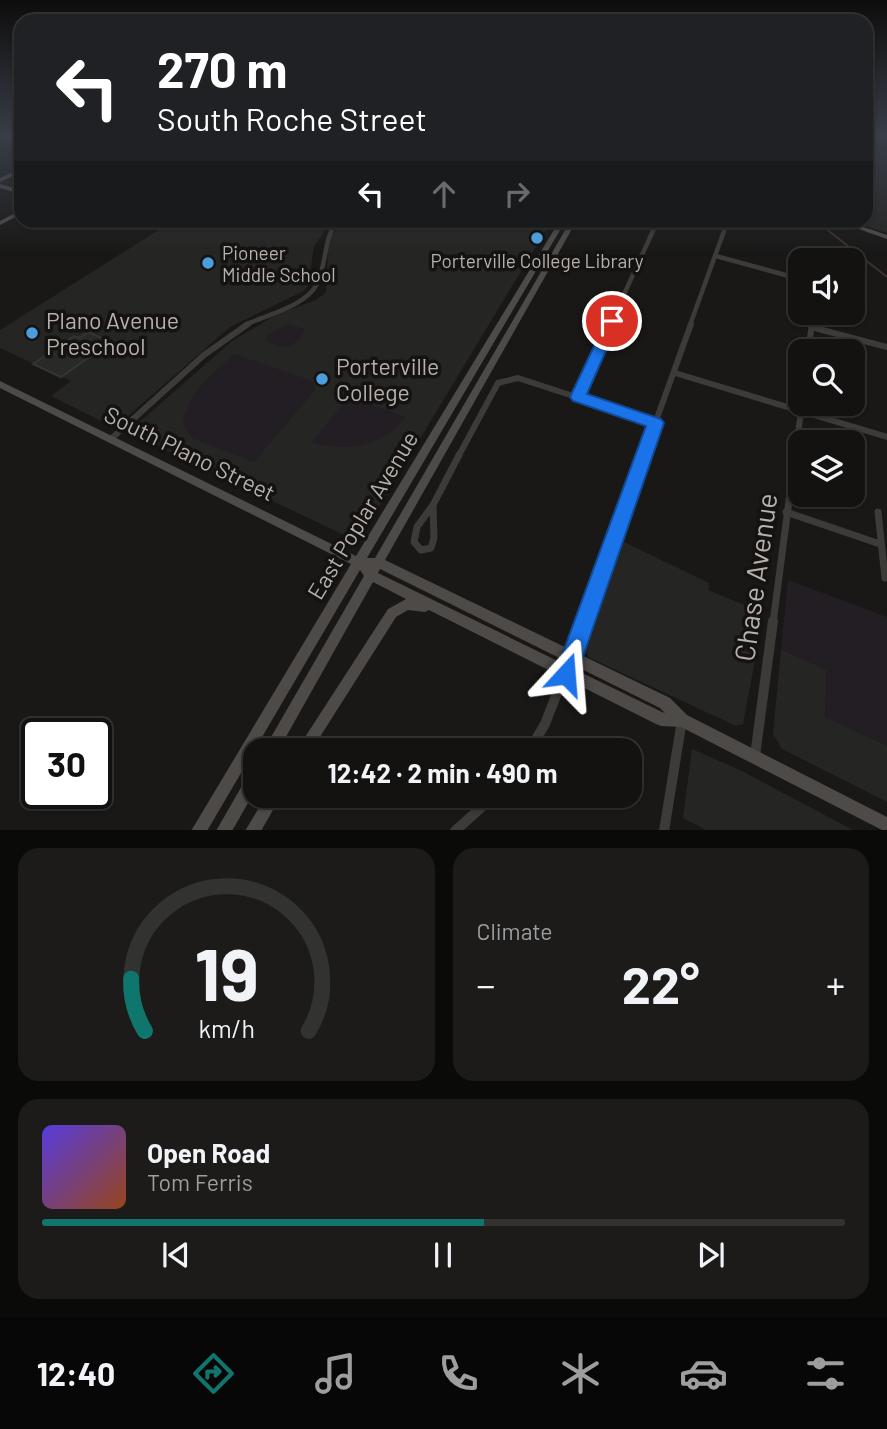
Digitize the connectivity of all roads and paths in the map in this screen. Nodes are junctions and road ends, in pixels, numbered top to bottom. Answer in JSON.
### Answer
{"nodes":[{"id":1,"x":332,"y":228,"type":"edge"},
{"id":2,"x":558,"y":228,"type":"edge"},
{"id":3,"x":568,"y":228,"type":"edge"},
{"id":4,"x":654,"y":228,"type":"edge"},
{"id":5,"x":725,"y":228,"type":"edge"},
{"id":6,"x":860,"y":228,"type":"edge"},
{"id":7,"x":887,"y":237,"type":"edge"},
{"id":8,"x":716,"y":256,"type":"junction"},
{"id":9,"x":788,"y":276,"type":"edge"},
{"id":10,"x":811,"y":327,"type":"joint"},
{"id":11,"x":810,"y":339,"type":"edge"},
{"id":12,"x":887,"y":347,"type":"edge"},
{"id":13,"x":675,"y":373,"type":"junction"},
{"id":14,"x":0,"y":384,"type":"edge"},
{"id":15,"x":578,"y":397,"type":"junction"},
{"id":16,"x":788,"y":403,"type":"edge"},
{"id":17,"x":800,"y":416,"type":"edge"},
{"id":18,"x":827,"y":416,"type":"edge"},
{"id":19,"x":656,"y":423,"type":"junction"},
{"id":20,"x":887,"y":437,"type":"edge"},
{"id":21,"x":111,"y":439,"type":"junction"},
{"id":22,"x":433,"y":505,"type":"junction"},
{"id":23,"x":786,"y":512,"type":"junction"},
{"id":24,"x":878,"y":512,"type":"dead end"},
{"id":25,"x":880,"y":544,"type":"junction"},
{"id":26,"x":360,"y":563,"type":"junction"},
{"id":27,"x":379,"y":563,"type":"junction"},
{"id":28,"x":372,"y":576,"type":"junction"},
{"id":29,"x":885,"y":578,"type":"dead end"},
{"id":30,"x":440,"y":610,"type":"junction"},
{"id":31,"x":569,"y":666,"type":"junction"},
{"id":32,"x":682,"y":720,"type":"junction"},
{"id":33,"x":278,"y":738,"type":"edge"},
{"id":34,"x":312,"y":738,"type":"edge"},
{"id":35,"x":537,"y":738,"type":"edge"},
{"id":36,"x":755,"y":756,"type":"junction"},
{"id":37,"x":243,"y":797,"type":"edge"},
{"id":38,"x":266,"y":808,"type":"edge"},
{"id":39,"x":481,"y":808,"type":"edge"},
{"id":40,"x":887,"y":825,"type":"edge"},
{"id":41,"x":199,"y":830,"type":"edge"},
{"id":42,"x":224,"y":830,"type":"edge"},
{"id":43,"x":253,"y":830,"type":"edge"},
{"id":44,"x":457,"y":830,"type":"edge"},
{"id":45,"x":664,"y":830,"type":"edge"}],
"edges":[{"from":1,"to":21,"type":"street"},
{"from":2,"to":26,"type":"main road","name":"East Poplar Avenue"},
{"from":3,"to":27,"type":"main road","name":"East Poplar Avenue"},
{"from":4,"to":15,"type":"street"},
{"from":5,"to":8,"type":"street"},
{"from":6,"to":7,"type":"main road"},
{"from":8,"to":9,"type":"street"},
{"from":8,"to":13,"type":"street"},
{"from":10,"to":11,"type":"street"},
{"from":10,"to":12,"type":"street"},
{"from":13,"to":16,"type":"street"},
{"from":13,"to":19,"type":"street"},
{"from":14,"to":21,"type":"main road","name":"South Plano Street"},
{"from":15,"to":19,"type":"street"},
{"from":15,"to":22,"type":"street"},
{"from":17,"to":23,"type":"street","name":"Chase Avenue"},
{"from":18,"to":20,"type":"street"},
{"from":19,"to":31,"type":"street"},
{"from":21,"to":26,"type":"main road","name":"South Plano Street"},
{"from":22,"to":22,"type":"street"},
{"from":23,"to":25,"type":"street"},
{"from":23,"to":36,"type":"street","name":"Chase Avenue"},
{"from":24,"to":25,"type":"street"},
{"from":25,"to":29,"type":"street"},
{"from":26,"to":27,"type":"main road","name":"South Plano Street"},
{"from":26,"to":28,"type":"main road","name":"South Plano Street"},
{"from":26,"to":41,"type":"main road","name":"East Poplar Avenue"},
{"from":27,"to":28,"type":"main road","name":"East Poplar Avenue"},
{"from":27,"to":31,"type":"main road","name":"South Plano Street"},
{"from":28,"to":30,"type":"main road","name":"South Plano Street"},
{"from":28,"to":33,"type":"main road","name":"East Poplar Avenue"},
{"from":30,"to":31,"type":"main road","name":"South Plano Street"},
{"from":30,"to":34,"type":"main road"},
{"from":31,"to":32,"type":"main road","name":"South Plano Street"},
{"from":31,"to":35,"type":"street"},
{"from":32,"to":36,"type":"main road","name":"South Plano Street"},
{"from":32,"to":45,"type":"street"},
{"from":36,"to":40,"type":"main road","name":"South Plano Street"},
{"from":37,"to":42,"type":"main road"},
{"from":38,"to":43,"type":"main road"},
{"from":39,"to":44,"type":"street"}]}
